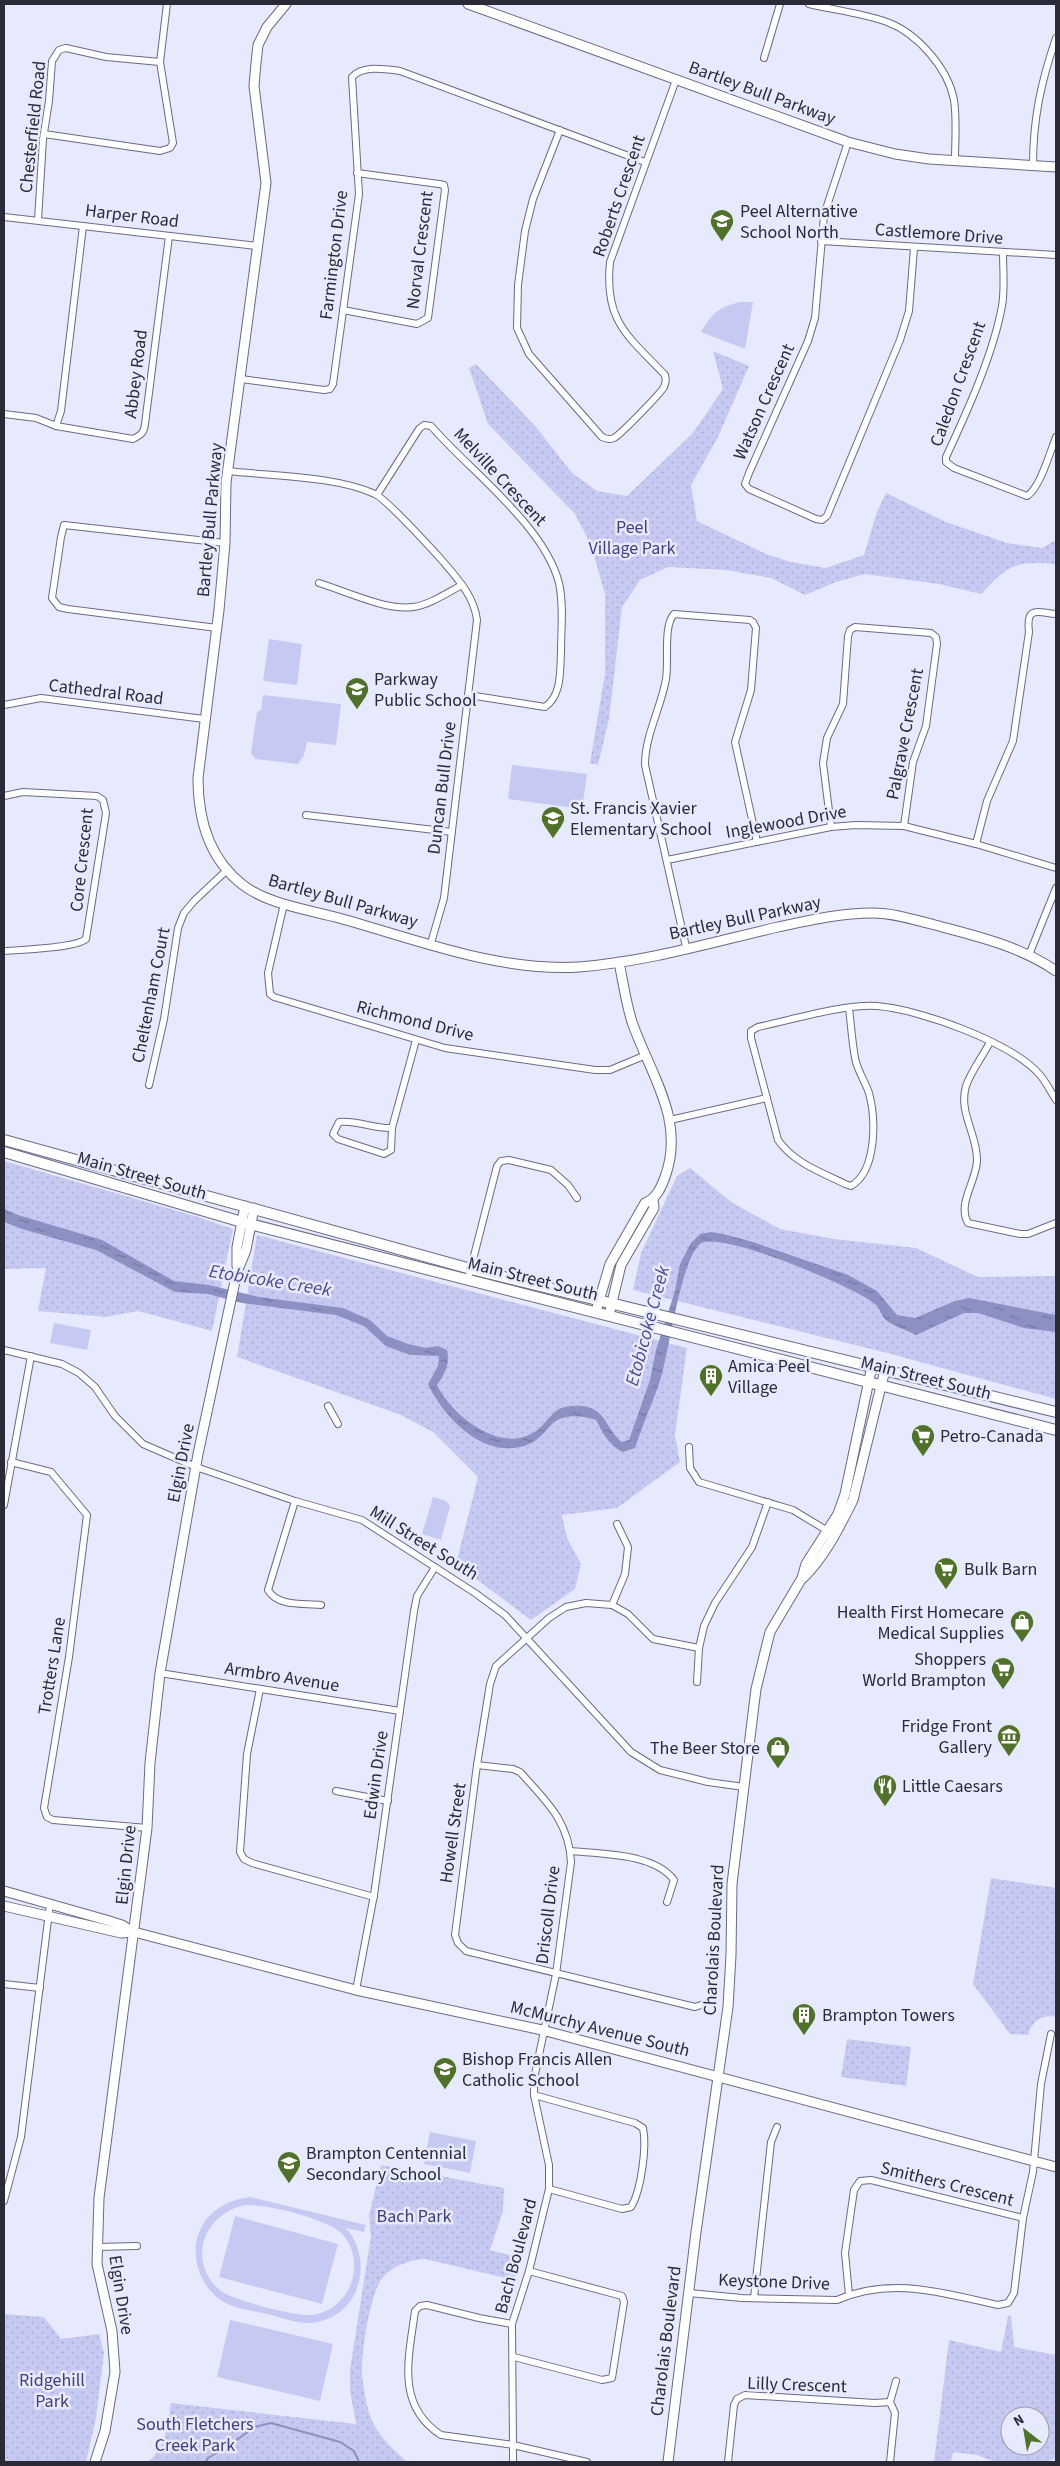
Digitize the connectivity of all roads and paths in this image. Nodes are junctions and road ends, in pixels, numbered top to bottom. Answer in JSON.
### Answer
{"nodes":[{"id":1,"x":167,"y":4,"type":"edge"},
{"id":2,"x":286,"y":4,"type":"edge"},
{"id":3,"x":468,"y":4,"type":"edge"},
{"id":4,"x":780,"y":4,"type":"edge"},
{"id":5,"x":809,"y":4,"type":"edge"},
{"id":6,"x":1056,"y":38,"type":"edge"},
{"id":7,"x":764,"y":58,"type":"dead end"},
{"id":8,"x":160,"y":62,"type":"junction"},
{"id":9,"x":676,"y":80,"type":"junction"},
{"id":10,"x":560,"y":130,"type":"junction"},
{"id":11,"x":44,"y":134,"type":"junction"},
{"id":12,"x":848,"y":142,"type":"junction"},
{"id":13,"x":955,"y":161,"type":"junction"},
{"id":14,"x":645,"y":162,"type":"junction"},
{"id":15,"x":1033,"y":165,"type":"junction"},
{"id":16,"x":1056,"y":166,"type":"edge"},
{"id":17,"x":357,"y":173,"type":"junction"},
{"id":18,"x":4,"y":217,"type":"edge"},
{"id":19,"x":38,"y":220,"type":"junction"},
{"id":20,"x":83,"y":226,"type":"junction"},
{"id":21,"x":169,"y":236,"type":"junction"},
{"id":22,"x":820,"y":241,"type":"junction"},
{"id":23,"x":257,"y":246,"type":"junction"},
{"id":24,"x":914,"y":248,"type":"junction"},
{"id":25,"x":1003,"y":252,"type":"junction"},
{"id":26,"x":1056,"y":256,"type":"edge"},
{"id":27,"x":343,"y":310,"type":"junction"},
{"id":28,"x":241,"y":379,"type":"junction"},
{"id":29,"x":4,"y":414,"type":"edge"},
{"id":30,"x":56,"y":426,"type":"junction"},
{"id":31,"x":1056,"y":437,"type":"edge"},
{"id":32,"x":228,"y":472,"type":"junction"},
{"id":33,"x":377,"y":495,"type":"junction"},
{"id":34,"x":225,"y":543,"type":"junction"},
{"id":35,"x":319,"y":583,"type":"dead end"},
{"id":36,"x":462,"y":586,"type":"junction"},
{"id":37,"x":1056,"y":614,"type":"edge"},
{"id":38,"x":217,"y":628,"type":"junction"},
{"id":39,"x":469,"y":695,"type":"junction"},
{"id":40,"x":4,"y":705,"type":"edge"},
{"id":41,"x":204,"y":719,"type":"junction"},
{"id":42,"x":4,"y":796,"type":"edge"},
{"id":43,"x":306,"y":815,"type":"dead end"},
{"id":44,"x":904,"y":826,"type":"junction"},
{"id":45,"x":831,"y":827,"type":"junction"},
{"id":46,"x":452,"y":832,"type":"junction"},
{"id":47,"x":757,"y":842,"type":"junction"},
{"id":48,"x":976,"y":844,"type":"junction"},
{"id":49,"x":667,"y":860,"type":"junction"},
{"id":50,"x":1056,"y":868,"type":"edge"},
{"id":51,"x":227,"y":870,"type":"junction"},
{"id":52,"x":1056,"y":888,"type":"edge"},
{"id":53,"x":284,"y":904,"type":"junction"},
{"id":54,"x":431,"y":943,"type":"junction"},
{"id":55,"x":686,"y":948,"type":"junction"},
{"id":56,"x":4,"y":951,"type":"edge"},
{"id":57,"x":1029,"y":955,"type":"junction"},
{"id":58,"x":619,"y":962,"type":"junction"},
{"id":59,"x":1056,"y":971,"type":"edge"},
{"id":60,"x":849,"y":1008,"type":"junction"},
{"id":61,"x":416,"y":1040,"type":"junction"},
{"id":62,"x":990,"y":1042,"type":"junction"},
{"id":63,"x":646,"y":1055,"type":"junction"},
{"id":64,"x":149,"y":1085,"type":"dead end"},
{"id":65,"x":767,"y":1098,"type":"junction"},
{"id":66,"x":1056,"y":1100,"type":"edge"},
{"id":67,"x":670,"y":1120,"type":"junction"},
{"id":68,"x":392,"y":1128,"type":"junction"},
{"id":69,"x":4,"y":1140,"type":"edge"},
{"id":70,"x":4,"y":1152,"type":"edge"},
{"id":71,"x":577,"y":1198,"type":"dead end"},
{"id":72,"x":653,"y":1200,"type":"junction"},
{"id":73,"x":249,"y":1207,"type":"junction"},
{"id":74,"x":246,"y":1223,"type":"junction"},
{"id":75,"x":1056,"y":1223,"type":"edge"},
{"id":76,"x":469,"y":1274,"type":"junction"},
{"id":77,"x":599,"y":1300,"type":"junction"},
{"id":78,"x":612,"y":1303,"type":"junction"},
{"id":79,"x":596,"y":1311,"type":"junction"},
{"id":80,"x":609,"y":1315,"type":"junction"},
{"id":81,"x":4,"y":1350,"type":"edge"},
{"id":82,"x":31,"y":1356,"type":"junction"},
{"id":83,"x":872,"y":1366,"type":"junction"},
{"id":84,"x":885,"y":1370,"type":"junction"},
{"id":85,"x":869,"y":1381,"type":"junction"},
{"id":86,"x":882,"y":1384,"type":"junction"},
{"id":87,"x":328,"y":1406,"type":"dead end"},
{"id":88,"x":1056,"y":1412,"type":"edge"},
{"id":89,"x":338,"y":1424,"type":"dead end"},
{"id":90,"x":1056,"y":1430,"type":"edge"},
{"id":91,"x":689,"y":1447,"type":"dead end"},
{"id":92,"x":11,"y":1462,"type":"junction"},
{"id":93,"x":196,"y":1467,"type":"junction"},
{"id":94,"x":295,"y":1501,"type":"junction"},
{"id":95,"x":768,"y":1502,"type":"junction"},
{"id":96,"x":4,"y":1505,"type":"edge"},
{"id":97,"x":617,"y":1524,"type":"dead end"},
{"id":98,"x":830,"y":1533,"type":"junction"},
{"id":99,"x":435,"y":1567,"type":"junction"},
{"id":100,"x":321,"y":1605,"type":"dead end"},
{"id":101,"x":612,"y":1605,"type":"junction"},
{"id":102,"x":526,"y":1638,"type":"junction"},
{"id":103,"x":699,"y":1648,"type":"junction"},
{"id":104,"x":160,"y":1673,"type":"junction"},
{"id":105,"x":697,"y":1682,"type":"dead end"},
{"id":106,"x":260,"y":1689,"type":"junction"},
{"id":107,"x":400,"y":1711,"type":"junction"},
{"id":108,"x":478,"y":1765,"type":"junction"},
{"id":109,"x":744,"y":1786,"type":"junction"},
{"id":110,"x":336,"y":1791,"type":"dead end"},
{"id":111,"x":388,"y":1801,"type":"junction"},
{"id":112,"x":147,"y":1828,"type":"junction"},
{"id":113,"x":570,"y":1851,"type":"junction"},
{"id":114,"x":4,"y":1892,"type":"edge"},
{"id":115,"x":374,"y":1897,"type":"junction"},
{"id":116,"x":667,"y":1902,"type":"dead end"},
{"id":117,"x":50,"y":1904,"type":"junction"},
{"id":118,"x":4,"y":1906,"type":"edge"},
{"id":119,"x":49,"y":1917,"type":"junction"},
{"id":120,"x":134,"y":1932,"type":"junction"},
{"id":121,"x":556,"y":1974,"type":"junction"},
{"id":122,"x":4,"y":1984,"type":"edge"},
{"id":123,"x":40,"y":1988,"type":"junction"},
{"id":124,"x":356,"y":1990,"type":"junction"},
{"id":125,"x":704,"y":2004,"type":"dead end"},
{"id":126,"x":542,"y":2030,"type":"junction"},
{"id":127,"x":1052,"y":2034,"type":"dead end"},
{"id":128,"x":717,"y":2076,"type":"junction"},
{"id":129,"x":534,"y":2096,"type":"junction"},
{"id":130,"x":777,"y":2127,"type":"dead end"},
{"id":131,"x":1034,"y":2161,"type":"junction"},
{"id":132,"x":1056,"y":2167,"type":"edge"},
{"id":133,"x":549,"y":2189,"type":"junction"},
{"id":134,"x":5,"y":2191,"type":"edge"},
{"id":135,"x":4,"y":2201,"type":"edge"},
{"id":136,"x":1023,"y":2218,"type":"junction"},
{"id":137,"x":137,"y":2246,"type":"dead end"},
{"id":138,"x":97,"y":2247,"type":"junction"},
{"id":139,"x":529,"y":2271,"type":"junction"},
{"id":140,"x":689,"y":2293,"type":"junction"},
{"id":141,"x":849,"y":2295,"type":"junction"},
{"id":142,"x":754,"y":2298,"type":"junction"},
{"id":143,"x":512,"y":2324,"type":"junction"},
{"id":144,"x":514,"y":2358,"type":"junction"},
{"id":145,"x":896,"y":2381,"type":"dead end"},
{"id":146,"x":890,"y":2402,"type":"junction"},
{"id":147,"x":513,"y":2445,"type":"junction"},
{"id":148,"x":95,"y":2462,"type":"edge"},
{"id":149,"x":513,"y":2462,"type":"edge"},
{"id":150,"x":587,"y":2462,"type":"edge"},
{"id":151,"x":668,"y":2462,"type":"edge"},
{"id":152,"x":728,"y":2462,"type":"edge"},
{"id":153,"x":890,"y":2462,"type":"edge"}],
"edges":[{"from":1,"to":8,"type":"street"},
{"from":2,"to":23,"type":"street","name":"Bartley Bull Parkway"},
{"from":3,"to":9,"type":"street","name":"Bartley Bull Parkway"},
{"from":4,"to":7,"type":"street"},
{"from":5,"to":13,"type":"street"},
{"from":6,"to":15,"type":"street"},
{"from":8,"to":11,"type":"street","name":"Chesterfield Road"},
{"from":8,"to":11,"type":"street"},
{"from":9,"to":12,"type":"street","name":"Bartley Bull Parkway"},
{"from":9,"to":14,"type":"street","name":"Roberts Crescent"},
{"from":10,"to":14,"type":"street","name":"Farmington Drive"},
{"from":10,"to":14,"type":"street","name":"Roberts Crescent"},
{"from":10,"to":17,"type":"street","name":"Farmington Drive"},
{"from":11,"to":19,"type":"street","name":"Chesterfield Road"},
{"from":12,"to":13,"type":"street","name":"Bartley Bull Parkway"},
{"from":12,"to":22,"type":"street","name":"Watson Crescent"},
{"from":13,"to":15,"type":"street","name":"Bartley Bull Parkway"},
{"from":15,"to":16,"type":"street","name":"Bartley Bull Parkway"},
{"from":17,"to":27,"type":"street","name":"Farmington Drive"},
{"from":17,"to":27,"type":"street","name":"Norval Crescent"},
{"from":18,"to":19,"type":"street","name":"Harper Road"},
{"from":19,"to":20,"type":"street","name":"Harper Road"},
{"from":20,"to":21,"type":"street","name":"Harper Road"},
{"from":20,"to":30,"type":"street"},
{"from":21,"to":23,"type":"street","name":"Harper Road"},
{"from":21,"to":30,"type":"street","name":"Abbey Road"},
{"from":22,"to":24,"type":"street","name":"Castlemore Drive"},
{"from":22,"to":24,"type":"street","name":"Watson Crescent"},
{"from":23,"to":28,"type":"street","name":"Bartley Bull Parkway"},
{"from":24,"to":25,"type":"street","name":"Castlemore Drive"},
{"from":25,"to":26,"type":"street","name":"Castlemore Drive"},
{"from":25,"to":31,"type":"street","name":"Caledon Crescent"},
{"from":27,"to":28,"type":"street","name":"Farmington Drive"},
{"from":28,"to":32,"type":"street","name":"Bartley Bull Parkway"},
{"from":29,"to":30,"type":"street","name":"Abbey Road"},
{"from":32,"to":33,"type":"street","name":"Duncan Bull Drive"},
{"from":32,"to":34,"type":"street","name":"Bartley Bull Parkway"},
{"from":33,"to":36,"type":"street","name":"Duncan Bull Drive"},
{"from":33,"to":39,"type":"street","name":"Melville Crescent"},
{"from":34,"to":38,"type":"street","name":"Bartley Bull Parkway"},
{"from":34,"to":38,"type":"street"},
{"from":35,"to":36,"type":"street"},
{"from":36,"to":39,"type":"street","name":"Duncan Bull Drive"},
{"from":37,"to":48,"type":"street"},
{"from":38,"to":41,"type":"street","name":"Bartley Bull Parkway"},
{"from":39,"to":46,"type":"street","name":"Duncan Bull Drive"},
{"from":40,"to":41,"type":"street","name":"Cathedral Road"},
{"from":41,"to":51,"type":"street","name":"Bartley Bull Parkway"},
{"from":42,"to":56,"type":"street","name":"Core Crescent"},
{"from":43,"to":46,"type":"street"},
{"from":44,"to":45,"type":"street","name":"Inglewood Drive"},
{"from":44,"to":45,"type":"street","name":"Palgrave Crescent"},
{"from":44,"to":48,"type":"street","name":"Inglewood Drive"},
{"from":45,"to":47,"type":"street","name":"Inglewood Drive"},
{"from":46,"to":54,"type":"street","name":"Duncan Bull Drive"},
{"from":47,"to":49,"type":"street","name":"Inglewood Drive"},
{"from":47,"to":49,"type":"street"},
{"from":48,"to":50,"type":"street","name":"Inglewood Drive"},
{"from":49,"to":55,"type":"street"},
{"from":51,"to":53,"type":"street","name":"Bartley Bull Parkway"},
{"from":51,"to":64,"type":"street","name":"Cheltenham Court"},
{"from":52,"to":57,"type":"street"},
{"from":53,"to":54,"type":"street","name":"Bartley Bull Parkway"},
{"from":53,"to":61,"type":"street","name":"Richmond Drive"},
{"from":54,"to":58,"type":"street","name":"Bartley Bull Parkway"},
{"from":55,"to":57,"type":"street","name":"Bartley Bull Parkway"},
{"from":55,"to":58,"type":"street","name":"Bartley Bull Parkway"},
{"from":57,"to":59,"type":"street","name":"Bartley Bull Parkway"},
{"from":58,"to":63,"type":"street"},
{"from":60,"to":62,"type":"street"},
{"from":60,"to":65,"type":"street"},
{"from":60,"to":65,"type":"street"},
{"from":61,"to":63,"type":"street","name":"Richmond Drive"},
{"from":61,"to":68,"type":"street"},
{"from":62,"to":66,"type":"street"},
{"from":62,"to":75,"type":"street"},
{"from":63,"to":67,"type":"street"},
{"from":65,"to":67,"type":"street"},
{"from":67,"to":72,"type":"street"},
{"from":68,"to":68,"type":"street"},
{"from":69,"to":73,"type":"main road","name":"Main Street South"},
{"from":70,"to":74,"type":"main road","name":"Main Street South"},
{"from":71,"to":76,"type":"street"},
{"from":72,"to":77,"type":"street"},
{"from":72,"to":78,"type":"street"},
{"from":73,"to":74,"type":"street","name":"Elgin Drive"},
{"from":73,"to":76,"type":"main road","name":"Main Street South"},
{"from":74,"to":76,"type":"main road","name":"Main Street South"},
{"from":74,"to":93,"type":"street","name":"Elgin Drive"},
{"from":76,"to":77,"type":"main road","name":"Main Street South"},
{"from":76,"to":79,"type":"main road","name":"Main Street South"},
{"from":77,"to":78,"type":"main road","name":"Main Street South"},
{"from":77,"to":79,"type":"street"},
{"from":78,"to":80,"type":"street"},
{"from":78,"to":83,"type":"main road","name":"Main Street South"},
{"from":79,"to":80,"type":"main road","name":"Main Street South"},
{"from":80,"to":85,"type":"main road","name":"Main Street South"},
{"from":81,"to":82,"type":"street","name":"Mill Street South"},
{"from":82,"to":92,"type":"street"},
{"from":82,"to":93,"type":"street","name":"Mill Street South"},
{"from":83,"to":84,"type":"main road","name":"Main Street South"},
{"from":83,"to":85,"type":"street","name":"Charolais Boulevard"},
{"from":84,"to":86,"type":"street","name":"Charolais Boulevard"},
{"from":84,"to":88,"type":"main road","name":"Main Street South"},
{"from":85,"to":86,"type":"main road","name":"Main Street South"},
{"from":85,"to":98,"type":"street","name":"Charolais Boulevard"},
{"from":86,"to":90,"type":"main road","name":"Main Street South"},
{"from":86,"to":98,"type":"street","name":"Charolais Boulevard"},
{"from":87,"to":89,"type":"street"},
{"from":91,"to":95,"type":"street"},
{"from":92,"to":96,"type":"street"},
{"from":92,"to":112,"type":"street","name":"Trotters Lane"},
{"from":93,"to":94,"type":"street","name":"Mill Street South"},
{"from":93,"to":104,"type":"street","name":"Elgin Drive"},
{"from":94,"to":99,"type":"street","name":"Mill Street South"},
{"from":94,"to":100,"type":"street"},
{"from":95,"to":98,"type":"street"},
{"from":95,"to":103,"type":"street"},
{"from":97,"to":101,"type":"street"},
{"from":98,"to":109,"type":"street","name":"Charolais Boulevard"},
{"from":99,"to":102,"type":"street","name":"Mill Street South"},
{"from":99,"to":107,"type":"street","name":"Edwin Drive"},
{"from":101,"to":102,"type":"street","name":"Howell Street"},
{"from":101,"to":103,"type":"street"},
{"from":102,"to":108,"type":"street","name":"Howell Street"},
{"from":102,"to":109,"type":"street","name":"Mill Street South"},
{"from":103,"to":105,"type":"street"},
{"from":104,"to":106,"type":"street","name":"Armbro Avenue"},
{"from":104,"to":112,"type":"street","name":"Elgin Drive"},
{"from":106,"to":107,"type":"street","name":"Armbro Avenue"},
{"from":106,"to":115,"type":"street"},
{"from":107,"to":111,"type":"street","name":"Edwin Drive"},
{"from":108,"to":113,"type":"street","name":"Driscoll Drive"},
{"from":108,"to":121,"type":"street","name":"Howell Street"},
{"from":109,"to":128,"type":"street","name":"Charolais Boulevard"},
{"from":110,"to":111,"type":"street"},
{"from":111,"to":115,"type":"street","name":"Edwin Drive"},
{"from":112,"to":120,"type":"street","name":"Elgin Drive"},
{"from":113,"to":116,"type":"street"},
{"from":113,"to":121,"type":"street","name":"Driscoll Drive"},
{"from":114,"to":117,"type":"street","name":"McMurchy Avenue South"},
{"from":115,"to":124,"type":"street","name":"Edwin Drive"},
{"from":117,"to":119,"type":"street"},
{"from":117,"to":120,"type":"street","name":"McMurchy Avenue South"},
{"from":118,"to":119,"type":"street","name":"McMurchy Avenue South"},
{"from":119,"to":120,"type":"street","name":"McMurchy Avenue South"},
{"from":119,"to":123,"type":"street"},
{"from":120,"to":124,"type":"street","name":"McMurchy Avenue South"},
{"from":120,"to":138,"type":"street","name":"Elgin Drive"},
{"from":121,"to":125,"type":"street","name":"Howell Street"},
{"from":121,"to":126,"type":"street","name":"Driscoll Drive"},
{"from":122,"to":123,"type":"street"},
{"from":123,"to":134,"type":"street"},
{"from":124,"to":126,"type":"street","name":"McMurchy Avenue South"},
{"from":126,"to":128,"type":"street","name":"McMurchy Avenue South"},
{"from":126,"to":129,"type":"street","name":"Bach Boulevard"},
{"from":127,"to":131,"type":"street","name":"Keystone Drive"},
{"from":128,"to":131,"type":"street","name":"McMurchy Avenue South"},
{"from":128,"to":140,"type":"street","name":"Charolais Boulevard"},
{"from":129,"to":133,"type":"street","name":"Bach Boulevard"},
{"from":129,"to":133,"type":"street"},
{"from":130,"to":142,"type":"street"},
{"from":131,"to":132,"type":"street","name":"McMurchy Avenue South"},
{"from":131,"to":136,"type":"street","name":"Keystone Drive"},
{"from":133,"to":139,"type":"street","name":"Bach Boulevard"},
{"from":134,"to":135,"type":"street"},
{"from":136,"to":141,"type":"street","name":"Keystone Drive"},
{"from":136,"to":141,"type":"street","name":"Smithers Crescent"},
{"from":137,"to":138,"type":"street"},
{"from":138,"to":148,"type":"street","name":"Elgin Drive"},
{"from":139,"to":143,"type":"street","name":"Bach Boulevard"},
{"from":139,"to":144,"type":"street"},
{"from":140,"to":142,"type":"street","name":"Keystone Drive"},
{"from":140,"to":151,"type":"street","name":"Charolais Boulevard"},
{"from":141,"to":142,"type":"street","name":"Keystone Drive"},
{"from":143,"to":144,"type":"street","name":"Bach Boulevard"},
{"from":143,"to":147,"type":"street"},
{"from":144,"to":147,"type":"street","name":"Bach Boulevard"},
{"from":145,"to":146,"type":"street"},
{"from":146,"to":152,"type":"street","name":"Lilly Crescent"},
{"from":146,"to":153,"type":"street"},
{"from":147,"to":149,"type":"street","name":"Bach Boulevard"},
{"from":147,"to":150,"type":"street"}]}
